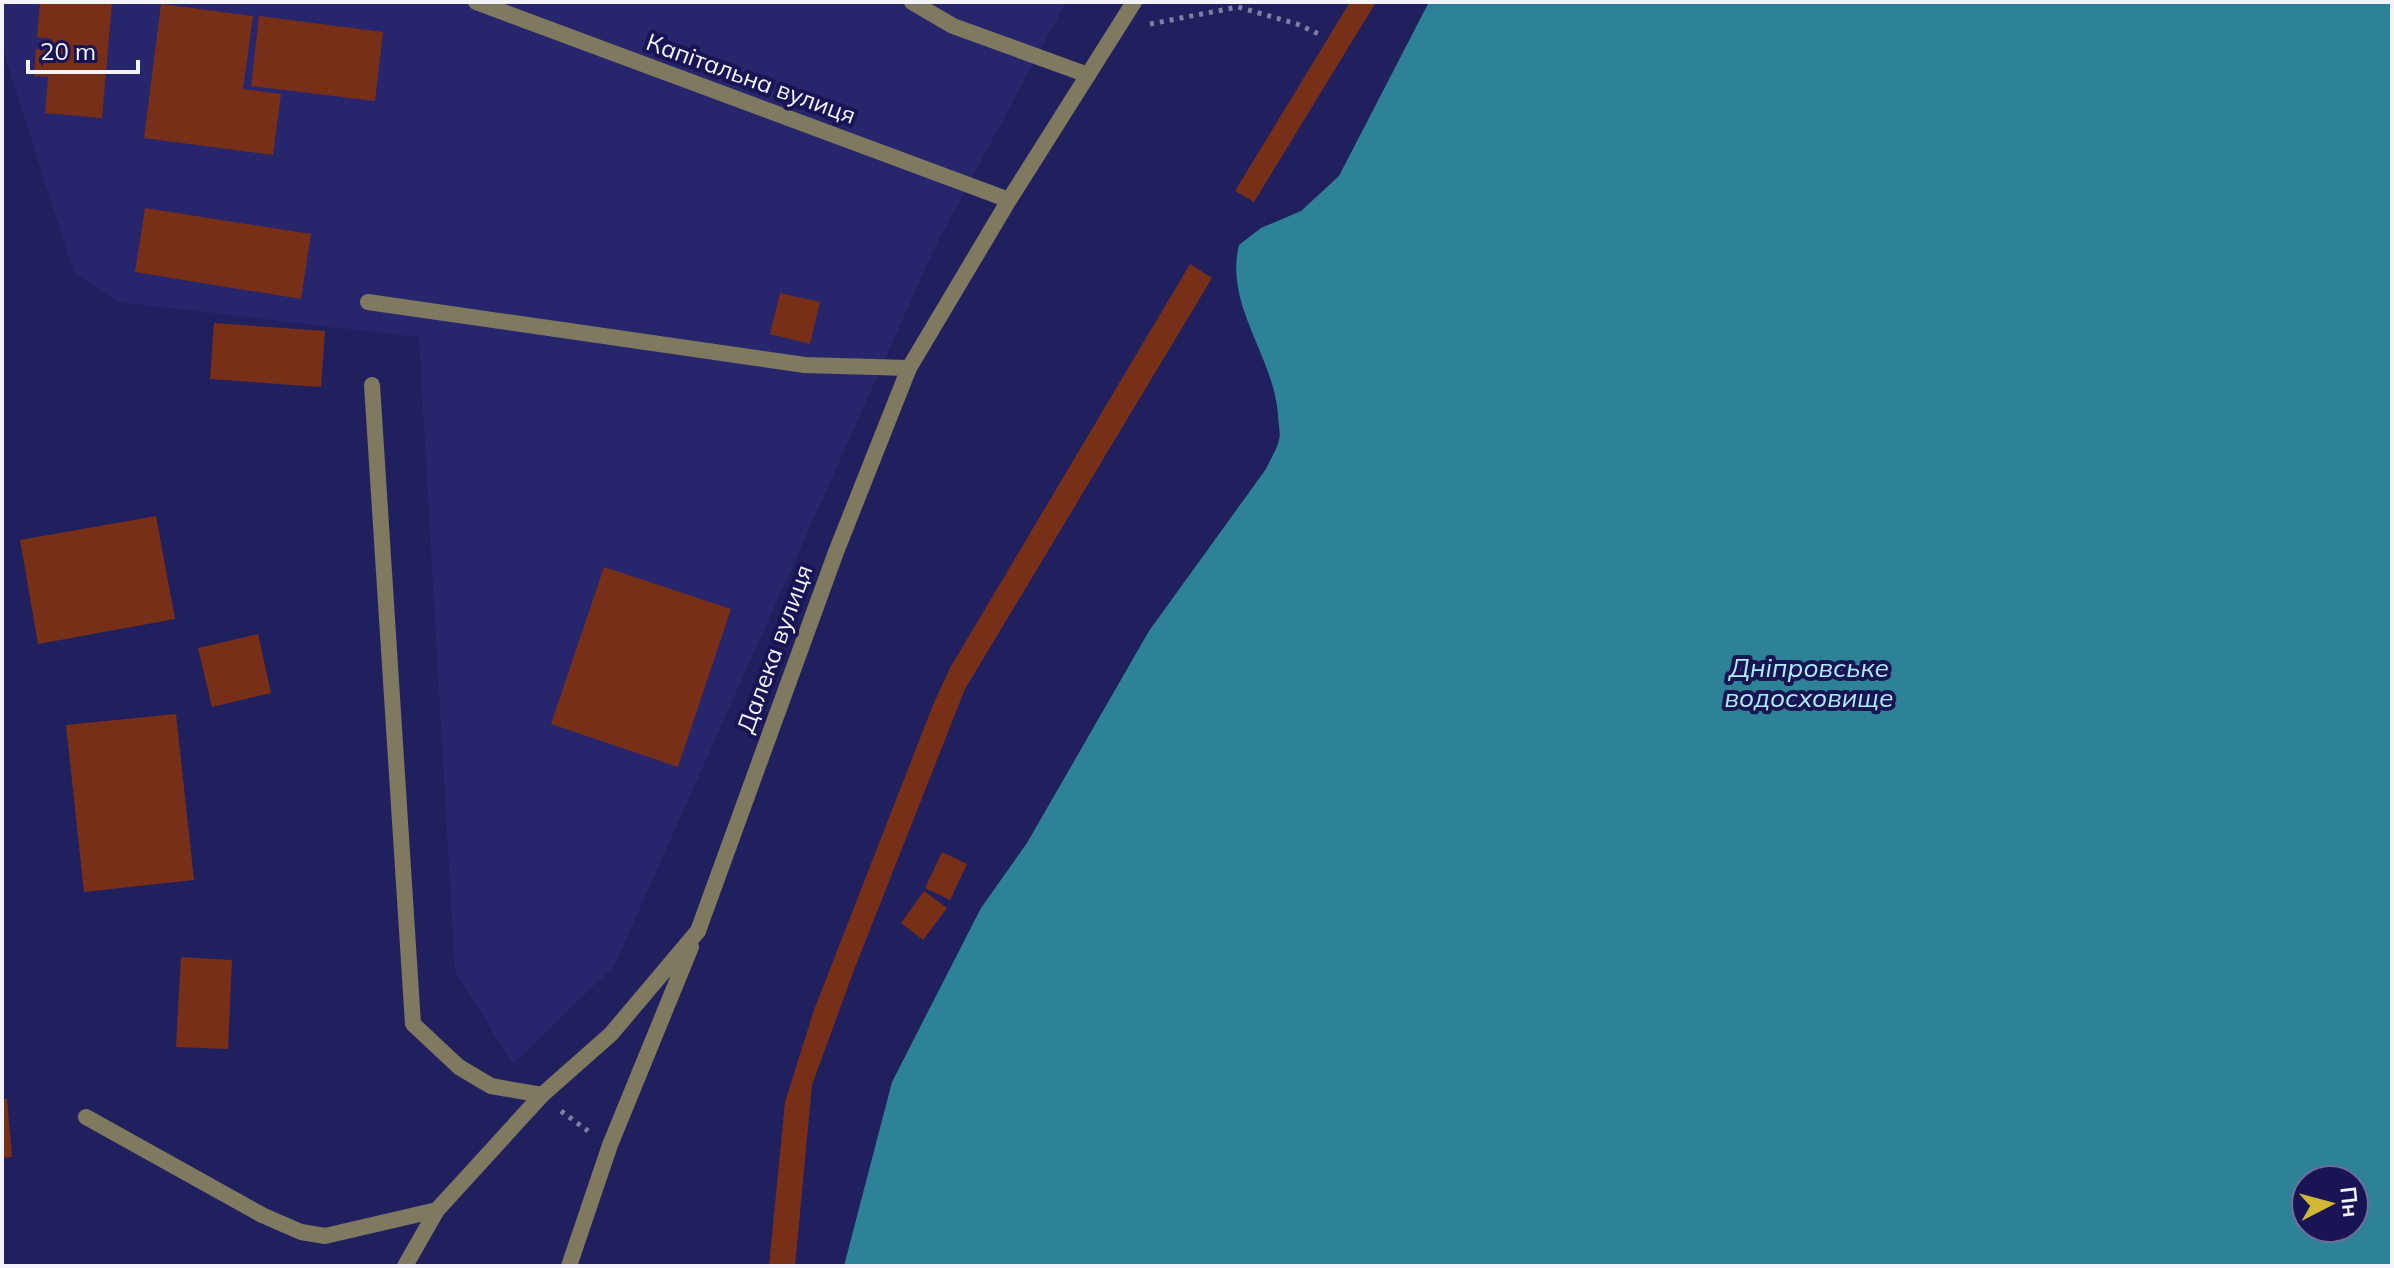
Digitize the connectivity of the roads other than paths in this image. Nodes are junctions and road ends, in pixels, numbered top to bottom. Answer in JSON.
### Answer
{"nodes":[{"id":1,"x":476,"y":2,"type":"edge"},
{"id":2,"x":912,"y":2,"type":"edge"},
{"id":3,"x":1134,"y":2,"type":"edge"},
{"id":4,"x":1088,"y":75,"type":"junction"},
{"id":5,"x":1009,"y":200,"type":"junction"},
{"id":6,"x":368,"y":302,"type":"dead end"},
{"id":7,"x":909,"y":368,"type":"junction"},
{"id":8,"x":372,"y":385,"type":"dead end"},
{"id":9,"x":698,"y":931,"type":"junction"},
{"id":10,"x":542,"y":1095,"type":"junction"},
{"id":11,"x":86,"y":1117,"type":"dead end"},
{"id":12,"x":437,"y":1210,"type":"junction"},
{"id":13,"x":405,"y":1266,"type":"edge"},
{"id":14,"x":569,"y":1266,"type":"edge"}],
"edges":[{"from":1,"to":5,"type":"street","name":"Капітальна вулиця"},
{"from":2,"to":4,"type":"street"},
{"from":3,"to":4,"type":"street","name":"Далека вулиця"},
{"from":4,"to":5,"type":"street","name":"Далека вулиця"},
{"from":5,"to":7,"type":"street","name":"Далека вулиця"},
{"from":6,"to":7,"type":"street"},
{"from":7,"to":9,"type":"street","name":"Далека вулиця"},
{"from":8,"to":10,"type":"street"},
{"from":9,"to":10,"type":"street","name":"Далека вулиця"},
{"from":9,"to":14,"type":"street"},
{"from":10,"to":12,"type":"street","name":"Далека вулиця"},
{"from":11,"to":12,"type":"street"},
{"from":12,"to":13,"type":"street","name":"Далека вулиця"}]}
